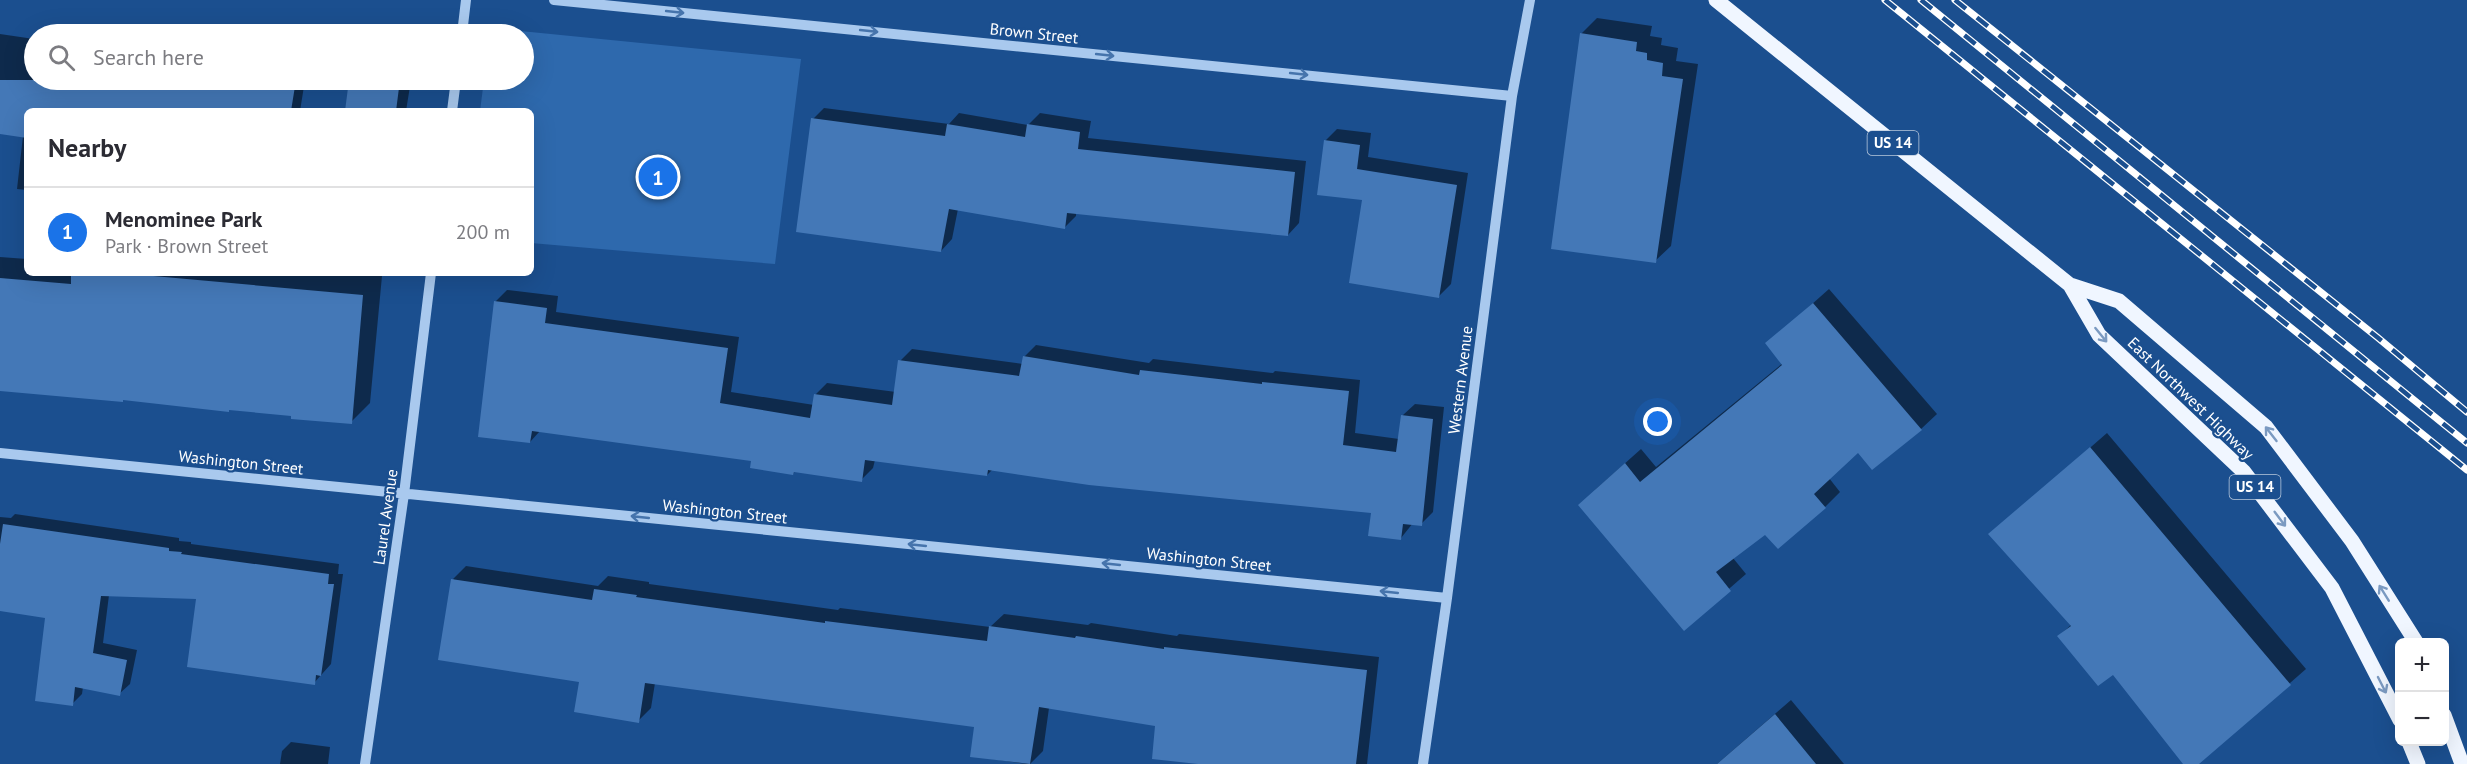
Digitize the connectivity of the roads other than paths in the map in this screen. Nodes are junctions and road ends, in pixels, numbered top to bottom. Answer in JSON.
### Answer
{"nodes":[{"id":1,"x":466,"y":0,"type":"edge"},
{"id":2,"x":554,"y":0,"type":"edge"},
{"id":3,"x":1530,"y":0,"type":"edge"},
{"id":4,"x":1716,"y":0,"type":"edge"},
{"id":5,"x":463,"y":24,"type":"edge"},
{"id":6,"x":455,"y":90,"type":"edge"},
{"id":7,"x":1512,"y":96,"type":"junction"},
{"id":8,"x":452,"y":108,"type":"edge"},
{"id":9,"x":431,"y":276,"type":"edge"},
{"id":10,"x":2070,"y":285,"type":"junction"},
{"id":11,"x":0,"y":453,"type":"edge"},
{"id":12,"x":404,"y":494,"type":"junction"},
{"id":13,"x":1447,"y":598,"type":"junction"},
{"id":14,"x":2413,"y":638,"type":"edge"},
{"id":15,"x":2395,"y":710,"type":"edge"},
{"id":16,"x":2449,"y":727,"type":"edge"},
{"id":17,"x":2411,"y":746,"type":"edge"},
{"id":18,"x":366,"y":764,"type":"edge"},
{"id":19,"x":1423,"y":764,"type":"edge"},
{"id":20,"x":2418,"y":764,"type":"edge"},
{"id":21,"x":2462,"y":764,"type":"edge"}],
"edges":[{"from":1,"to":5,"type":"street"},
{"from":2,"to":7,"type":"street","name":"Brown Street","one_way":true},
{"from":3,"to":7,"type":"street","name":"Western Avenue"},
{"from":4,"to":10,"type":"main road","name":"East Northwest Highway","number":"US 14"},
{"from":6,"to":8,"type":"street"},
{"from":7,"to":13,"type":"street","name":"Western Avenue"},
{"from":9,"to":12,"type":"street","name":"Laurel Avenue"},
{"from":14,"to":10,"type":"main road","name":"East Northwest Highway","number":"US 14","one_way":true},
{"from":10,"to":15,"type":"main road","name":"East Northwest Highway","number":"US 14","one_way":true},
{"from":11,"to":12,"type":"street","name":"Washington Street"},
{"from":13,"to":12,"type":"street","name":"Washington Street","one_way":true},
{"from":12,"to":18,"type":"street","name":"Laurel Avenue"},
{"from":13,"to":19,"type":"street","name":"Western Avenue"},
{"from":16,"to":21,"type":"main road"},
{"from":17,"to":20,"type":"main road"}]}
